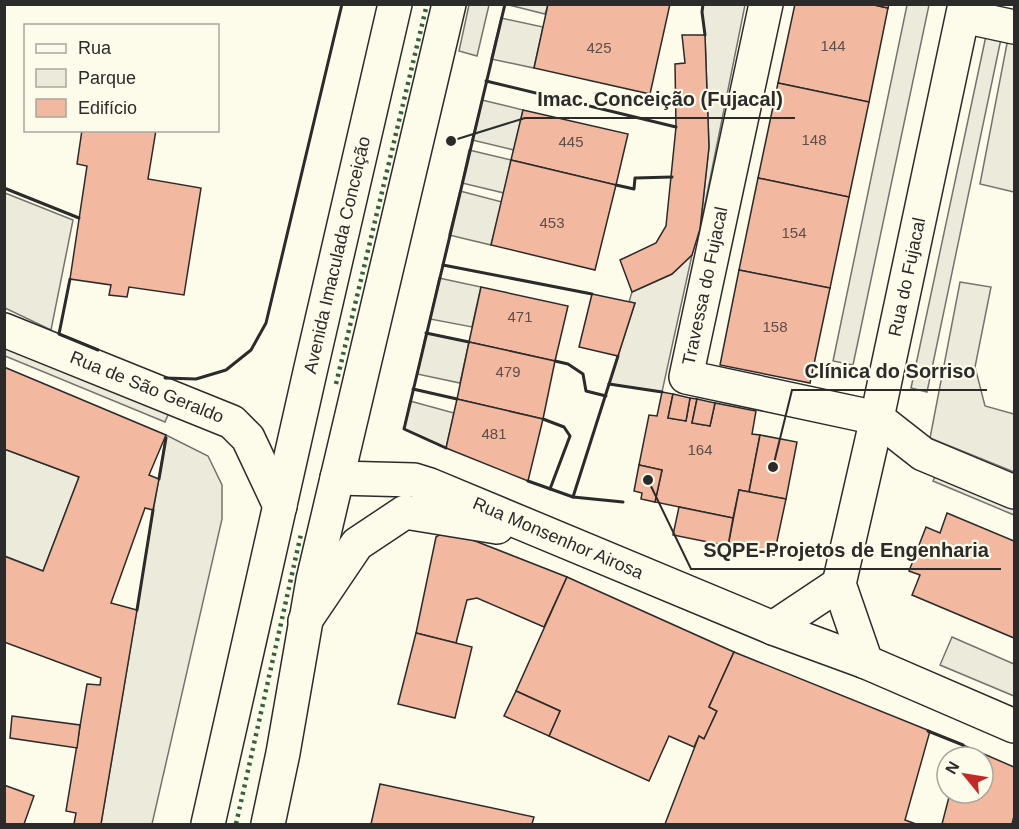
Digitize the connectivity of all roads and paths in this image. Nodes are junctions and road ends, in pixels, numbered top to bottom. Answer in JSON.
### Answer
{"nodes":[{"id":1,"x":395,"y":4,"type":"edge"},
{"id":2,"x":449,"y":4,"type":"edge"},
{"id":3,"x":766,"y":4,"type":"edge"},
{"id":4,"x":964,"y":10,"type":"edge"},
{"id":5,"x":1014,"y":27,"type":"edge"},
{"id":6,"x":4,"y":330,"type":"edge"},
{"id":7,"x":877,"y":418,"type":"junction"},
{"id":8,"x":337,"y":478,"type":"junction"},
{"id":9,"x":1014,"y":492,"type":"edge"},
{"id":10,"x":280,"y":506,"type":"junction"},
{"id":11,"x":556,"y":538,"type":"junction"},
{"id":12,"x":839,"y":584,"type":"junction"},
{"id":13,"x":305,"y":621,"type":"junction"},
{"id":14,"x":772,"y":628,"type":"junction"},
{"id":15,"x":866,"y":662,"type":"junction"},
{"id":16,"x":1014,"y":726,"type":"edge"},
{"id":17,"x":208,"y":825,"type":"edge"},
{"id":18,"x":268,"y":825,"type":"edge"}],
"edges":[{"from":1,"to":10,"type":"main road","name":"Avenida Imaculada Conceição"},
{"from":2,"to":8,"type":"main road"},
{"from":3,"to":7,"type":"main road","name":"Travessa do Fujacal"},
{"from":4,"to":5,"type":"main road"},
{"from":4,"to":7,"type":"main road","name":"Rua do Fujacal"},
{"from":6,"to":10,"type":"main road","name":"Rua de São Geraldo"},
{"from":7,"to":9,"type":"main road"},
{"from":7,"to":12,"type":"main road","name":"Rua do Fujacal"},
{"from":8,"to":10,"type":"main road"},
{"from":8,"to":11,"type":"main road","name":"Rua Monsenhor Airosa"},
{"from":8,"to":13,"type":"main road"},
{"from":10,"to":17,"type":"main road","name":"Avenida Imaculada Conceição"},
{"from":11,"to":13,"type":"main road"},
{"from":11,"to":14,"type":"main road","name":"Rua Monsenhor Airosa"},
{"from":12,"to":14,"type":"main road"},
{"from":12,"to":15,"type":"main road"},
{"from":13,"to":18,"type":"main road"},
{"from":14,"to":15,"type":"main road","name":"Rua Monsenhor Airosa"},
{"from":15,"to":16,"type":"main road"}]}
